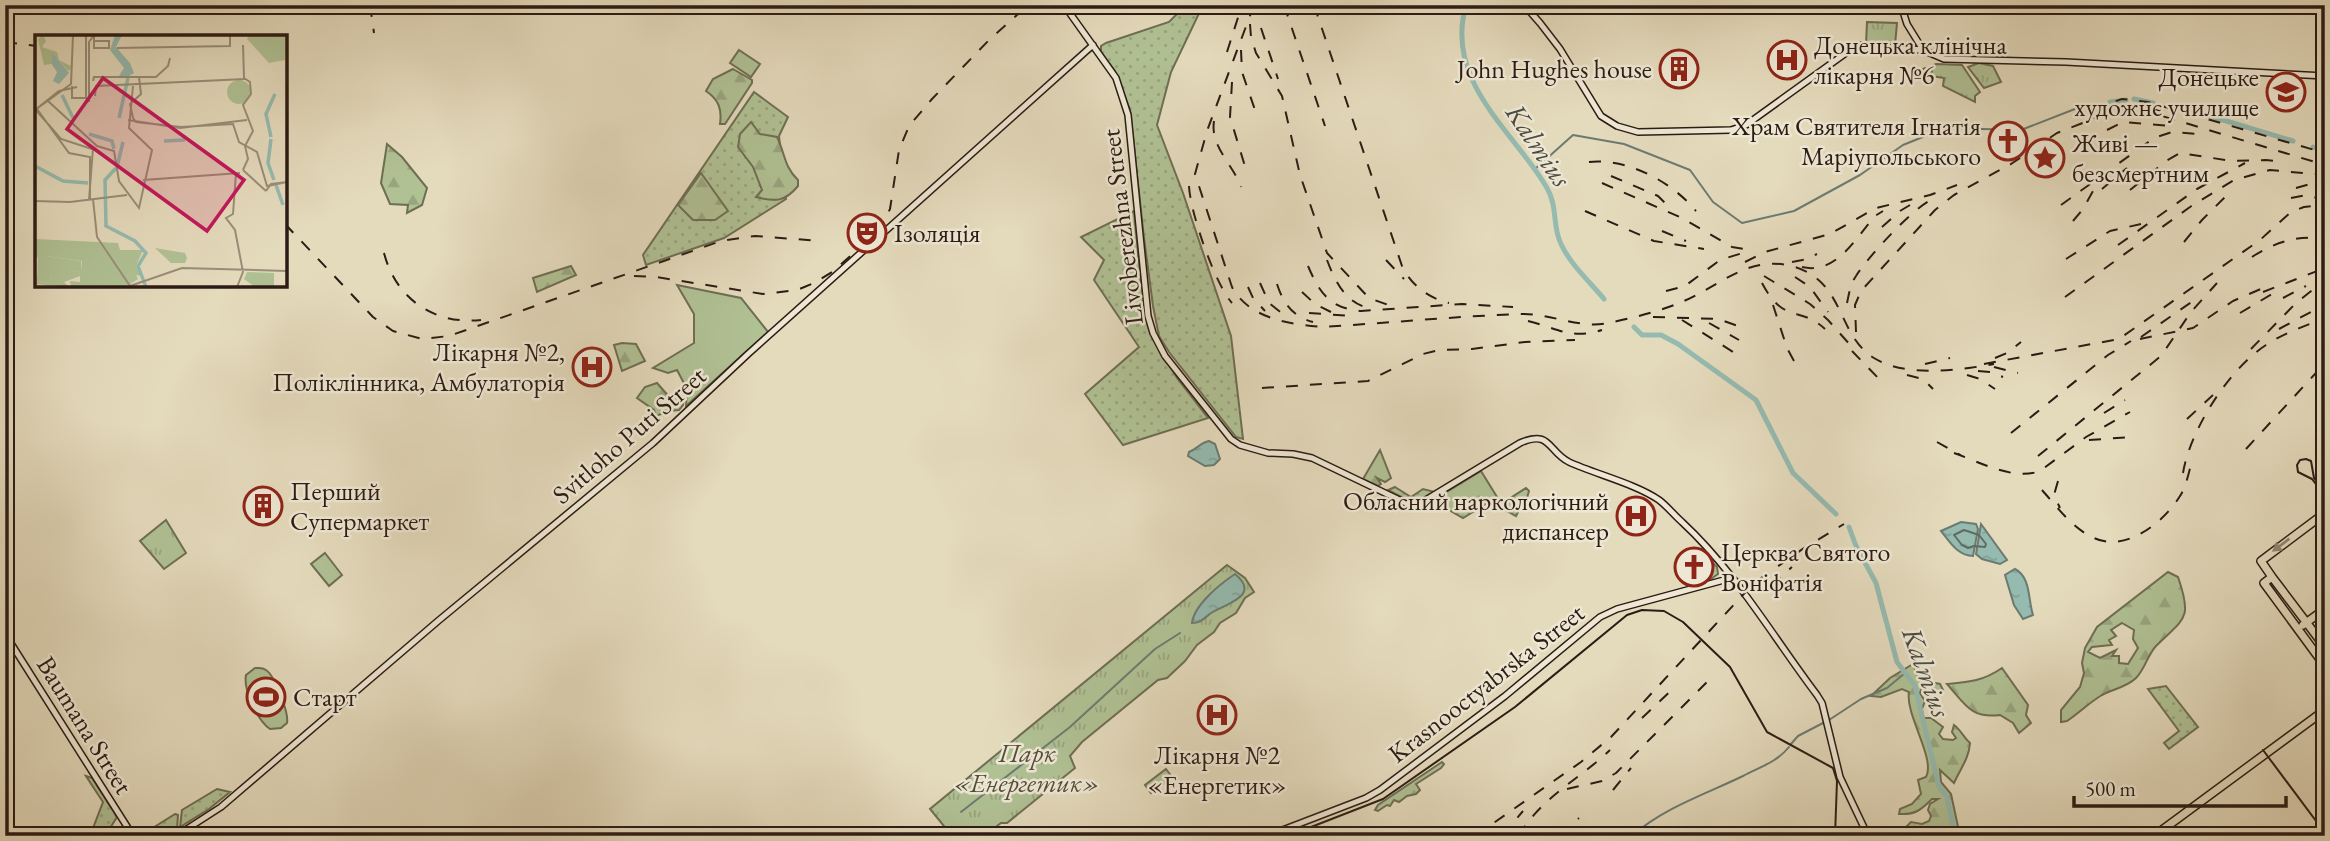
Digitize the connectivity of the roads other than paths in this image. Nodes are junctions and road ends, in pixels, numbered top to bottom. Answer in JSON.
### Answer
{"nodes":[{"id":1,"x":1064,"y":5,"type":"edge"},
{"id":2,"x":1524,"y":5,"type":"edge"},
{"id":3,"x":1901,"y":5,"type":"edge"},
{"id":4,"x":1093,"y":45,"type":"junction"},
{"id":5,"x":1923,"y":50,"type":"junction"},
{"id":6,"x":2325,"y":76,"type":"edge"},
{"id":7,"x":2325,"y":513,"type":"edge"},
{"id":8,"x":1716,"y":558,"type":"junction"},
{"id":9,"x":2272,"y":577,"type":"junction"},
{"id":10,"x":1735,"y":581,"type":"junction"},
{"id":11,"x":1717,"y":582,"type":"junction"},
{"id":12,"x":2325,"y":609,"type":"edge"},
{"id":13,"x":2306,"y":622,"type":"junction"},
{"id":14,"x":2297,"y":629,"type":"junction"},
{"id":15,"x":5,"y":635,"type":"edge"},
{"id":16,"x":2325,"y":647,"type":"edge"},
{"id":17,"x":2325,"y":666,"type":"edge"},
{"id":18,"x":2325,"y":710,"type":"edge"},
{"id":19,"x":133,"y":836,"type":"edge"},
{"id":20,"x":176,"y":836,"type":"edge"},
{"id":21,"x":1267,"y":836,"type":"edge"},
{"id":22,"x":1868,"y":836,"type":"edge"},
{"id":23,"x":2154,"y":836,"type":"edge"}],
"edges":[{"from":1,"to":4,"type":"main road","name":"Livoberezhna Street"},
{"from":2,"to":5,"type":"main road"},
{"from":3,"to":5,"type":"main road"},
{"from":4,"to":8,"type":"main road","name":"Livoberezhna Street"},
{"from":4,"to":20,"type":"main road","name":"Svitloho Puti Street"},
{"from":5,"to":6,"type":"main road"},
{"from":7,"to":9,"type":"main road","one_way":true},
{"from":8,"to":10,"type":"main road","name":"Livoberezhna Street"},
{"from":8,"to":11,"type":"main road"},
{"from":9,"to":13,"type":"main road"},
{"from":9,"to":14,"type":"main road"},
{"from":10,"to":11,"type":"main road","name":"Krasnooctyabrska Street"},
{"from":10,"to":22,"type":"main road","name":"Livoberezhna Street"},
{"from":11,"to":21,"type":"main road","name":"Krasnooctyabrska Street"},
{"from":12,"to":13,"type":"main road"},
{"from":13,"to":14,"type":"main road"},
{"from":13,"to":16,"type":"main road"},
{"from":14,"to":17,"type":"main road"},
{"from":15,"to":19,"type":"main road","name":"Baumana Street"},
{"from":18,"to":23,"type":"main road"}]}
